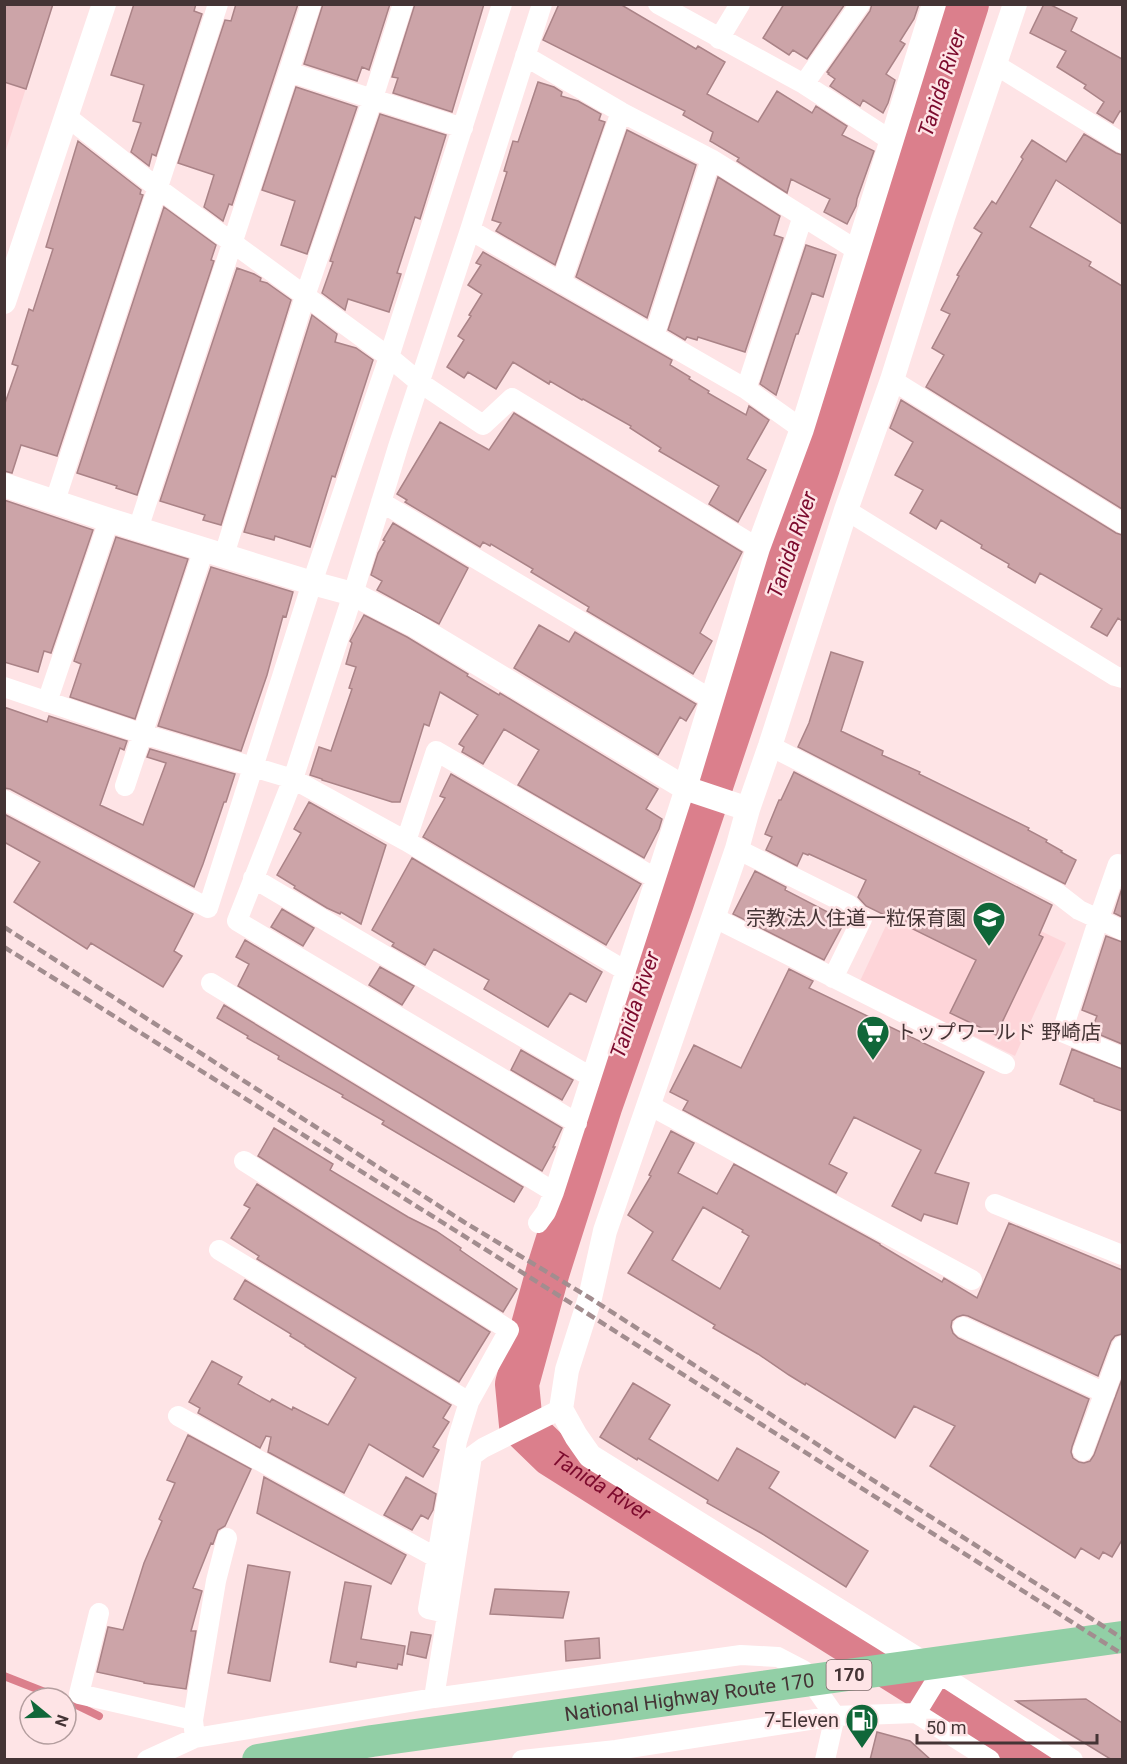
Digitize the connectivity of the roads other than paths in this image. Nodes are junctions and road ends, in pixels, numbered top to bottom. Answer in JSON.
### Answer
{"nodes":[{"id":1,"x":104,"y":4,"type":"edge"},
{"id":2,"x":218,"y":4,"type":"edge"},
{"id":3,"x":310,"y":4,"type":"edge"},
{"id":4,"x":403,"y":4,"type":"edge"},
{"id":5,"x":502,"y":4,"type":"edge"},
{"id":6,"x":542,"y":4,"type":"edge"},
{"id":7,"x":658,"y":4,"type":"edge"},
{"id":8,"x":740,"y":4,"type":"edge"},
{"id":9,"x":860,"y":4,"type":"edge"},
{"id":10,"x":934,"y":4,"type":"edge"},
{"id":11,"x":1015,"y":4,"type":"edge"},
{"id":12,"x":719,"y":39,"type":"junction"},
{"id":13,"x":525,"y":56,"type":"junction"},
{"id":14,"x":996,"y":65,"type":"junction"},
{"id":15,"x":289,"y":72,"type":"junction"},
{"id":16,"x":804,"y":84,"type":"junction"},
{"id":17,"x":373,"y":98,"type":"junction"},
{"id":18,"x":621,"y":112,"type":"junction"},
{"id":19,"x":66,"y":116,"type":"junction"},
{"id":20,"x":463,"y":128,"type":"junction"},
{"id":21,"x":892,"y":141,"type":"junction"},
{"id":22,"x":1122,"y":143,"type":"edge"},
{"id":23,"x":711,"y":159,"type":"junction"},
{"id":24,"x":159,"y":189,"type":"junction"},
{"id":25,"x":803,"y":216,"type":"junction"},
{"id":26,"x":470,"y":230,"type":"junction"},
{"id":27,"x":233,"y":243,"type":"junction"},
{"id":28,"x":858,"y":250,"type":"junction"},
{"id":29,"x":561,"y":283,"type":"junction"},
{"id":30,"x":304,"y":296,"type":"junction"},
{"id":31,"x":4,"y":302,"type":"edge"},
{"id":32,"x":654,"y":336,"type":"junction"},
{"id":33,"x":389,"y":357,"type":"junction"},
{"id":34,"x":892,"y":380,"type":"junction"},
{"id":35,"x":419,"y":382,"type":"junction"},
{"id":36,"x":746,"y":389,"type":"junction"},
{"id":37,"x":802,"y":429,"type":"junction"},
{"id":38,"x":4,"y":485,"type":"edge"},
{"id":39,"x":55,"y":501,"type":"junction"},
{"id":40,"x":381,"y":501,"type":"junction"},
{"id":41,"x":846,"y":510,"type":"junction"},
{"id":42,"x":109,"y":520,"type":"junction"},
{"id":43,"x":1122,"y":523,"type":"edge"},
{"id":44,"x":138,"y":529,"type":"junction"},
{"id":45,"x":758,"y":548,"type":"junction"},
{"id":46,"x":214,"y":552,"type":"junction"},
{"id":47,"x":312,"y":583,"type":"junction"},
{"id":48,"x":353,"y":594,"type":"junction"},
{"id":49,"x":1122,"y":678,"type":"edge"},
{"id":50,"x":4,"y":687,"type":"edge"},
{"id":51,"x":711,"y":699,"type":"junction"},
{"id":52,"x":47,"y":702,"type":"junction"},
{"id":53,"x":143,"y":734,"type":"junction"},
{"id":54,"x":770,"y":746,"type":"junction"},
{"id":55,"x":253,"y":766,"type":"junction"},
{"id":56,"x":293,"y":779,"type":"junction"},
{"id":57,"x":125,"y":786,"type":"dead end"},
{"id":58,"x":685,"y":788,"type":"junction"},
{"id":59,"x":4,"y":800,"type":"edge"},
{"id":60,"x":748,"y":808,"type":"junction"},
{"id":61,"x":406,"y":841,"type":"junction"},
{"id":62,"x":737,"y":849,"type":"junction"},
{"id":63,"x":1121,"y":854,"type":"edge"},
{"id":64,"x":253,"y":878,"type":"junction"},
{"id":65,"x":655,"y":878,"type":"junction"},
{"id":66,"x":713,"y":917,"type":"junction"},
{"id":67,"x":1099,"y":918,"type":"junction"},
{"id":68,"x":1122,"y":930,"type":"edge"},
{"id":69,"x":626,"y":971,"type":"junction"},
{"id":70,"x":833,"y":978,"type":"junction"},
{"id":71,"x":211,"y":983,"type":"dead end"},
{"id":72,"x":1122,"y":1057,"type":"edge"},
{"id":73,"x":1005,"y":1064,"type":"dead end"},
{"id":74,"x":591,"y":1077,"type":"junction"},
{"id":75,"x":648,"y":1105,"type":"junction"},
{"id":76,"x":577,"y":1123,"type":"junction"},
{"id":77,"x":244,"y":1161,"type":"dead end"},
{"id":78,"x":554,"y":1192,"type":"junction"},
{"id":79,"x":995,"y":1204,"type":"dead end"},
{"id":80,"x":538,"y":1223,"type":"dead end"},
{"id":81,"x":219,"y":1250,"type":"dead end"},
{"id":82,"x":1122,"y":1255,"type":"edge"},
{"id":83,"x":972,"y":1280,"type":"dead end"},
{"id":84,"x":963,"y":1327,"type":"dead end"},
{"id":85,"x":1122,"y":1346,"type":"edge"},
{"id":86,"x":1105,"y":1393,"type":"junction"},
{"id":87,"x":469,"y":1402,"type":"junction"},
{"id":88,"x":561,"y":1409,"type":"junction"},
{"id":89,"x":178,"y":1416,"type":"dead end"},
{"id":90,"x":1083,"y":1451,"type":"dead end"},
{"id":91,"x":227,"y":1538,"type":"dead end"},
{"id":92,"x":437,"y":1558,"type":"junction"},
{"id":93,"x":99,"y":1613,"type":"dead end"},
{"id":94,"x":446,"y":1613,"type":"junction"},
{"id":95,"x":1122,"y":1637,"type":"edge"},
{"id":96,"x":940,"y":1674,"type":"junction"},
{"id":97,"x":434,"y":1698,"type":"junction"},
{"id":98,"x":916,"y":1713,"type":"junction"},
{"id":99,"x":835,"y":1716,"type":"junction"},
{"id":100,"x":194,"y":1729,"type":"junction"},
{"id":101,"x":147,"y":1760,"type":"edge"},
{"id":102,"x":258,"y":1760,"type":"edge"},
{"id":103,"x":522,"y":1760,"type":"edge"},
{"id":104,"x":825,"y":1760,"type":"edge"},
{"id":105,"x":990,"y":1760,"type":"edge"},
{"id":106,"x":1073,"y":1760,"type":"edge"}],
"edges":[{"from":1,"to":19,"type":"street"},
{"from":2,"to":24,"type":"street"},
{"from":3,"to":15,"type":"street"},
{"from":4,"to":17,"type":"street"},
{"from":5,"to":20,"type":"street"},
{"from":6,"to":13,"type":"street"},
{"from":7,"to":12,"type":"street"},
{"from":8,"to":12,"type":"street"},
{"from":9,"to":16,"type":"street"},
{"from":10,"to":21,"type":"street"},
{"from":11,"to":14,"type":"street"},
{"from":12,"to":16,"type":"street"},
{"from":13,"to":18,"type":"street"},
{"from":13,"to":26,"type":"street"},
{"from":14,"to":22,"type":"street"},
{"from":14,"to":34,"type":"street"},
{"from":15,"to":17,"type":"street"},
{"from":15,"to":27,"type":"street"},
{"from":16,"to":21,"type":"street"},
{"from":17,"to":20,"type":"street"},
{"from":17,"to":30,"type":"street"},
{"from":18,"to":23,"type":"street"},
{"from":18,"to":29,"type":"street"},
{"from":19,"to":24,"type":"street"},
{"from":19,"to":31,"type":"street"},
{"from":20,"to":33,"type":"street"},
{"from":21,"to":28,"type":"street"},
{"from":23,"to":25,"type":"street"},
{"from":23,"to":32,"type":"street"},
{"from":24,"to":27,"type":"street"},
{"from":24,"to":39,"type":"street"},
{"from":25,"to":28,"type":"street"},
{"from":25,"to":36,"type":"street"},
{"from":26,"to":29,"type":"street"},
{"from":26,"to":35,"type":"street"},
{"from":27,"to":30,"type":"street"},
{"from":27,"to":44,"type":"street"},
{"from":28,"to":37,"type":"street"},
{"from":29,"to":32,"type":"street"},
{"from":30,"to":33,"type":"street"},
{"from":30,"to":46,"type":"street"},
{"from":32,"to":36,"type":"street"},
{"from":33,"to":35,"type":"street"},
{"from":33,"to":47,"type":"street"},
{"from":34,"to":41,"type":"street"},
{"from":34,"to":43,"type":"street"},
{"from":35,"to":40,"type":"street"},
{"from":35,"to":45,"type":"street"},
{"from":36,"to":37,"type":"street"},
{"from":37,"to":45,"type":"street"},
{"from":38,"to":39,"type":"street"},
{"from":39,"to":42,"type":"street"},
{"from":40,"to":48,"type":"street"},
{"from":40,"to":51,"type":"street"},
{"from":41,"to":49,"type":"street"},
{"from":41,"to":54,"type":"street"},
{"from":42,"to":44,"type":"street"},
{"from":42,"to":52,"type":"street"},
{"from":44,"to":46,"type":"street"},
{"from":45,"to":51,"type":"street"},
{"from":46,"to":47,"type":"street"},
{"from":46,"to":53,"type":"street"},
{"from":47,"to":48,"type":"street"},
{"from":47,"to":55,"type":"street"},
{"from":48,"to":56,"type":"street"},
{"from":48,"to":58,"type":"street"},
{"from":50,"to":52,"type":"street"},
{"from":51,"to":58,"type":"street"},
{"from":52,"to":53,"type":"street"},
{"from":53,"to":55,"type":"street"},
{"from":53,"to":57,"type":"street"},
{"from":54,"to":60,"type":"street"},
{"from":54,"to":67,"type":"street"},
{"from":55,"to":56,"type":"street"},
{"from":55,"to":59,"type":"street"},
{"from":56,"to":61,"type":"street"},
{"from":56,"to":64,"type":"street"},
{"from":58,"to":60,"type":"street"},
{"from":58,"to":65,"type":"street"},
{"from":60,"to":62,"type":"street"},
{"from":61,"to":65,"type":"street"},
{"from":61,"to":69,"type":"street"},
{"from":62,"to":66,"type":"street"},
{"from":62,"to":70,"type":"street"},
{"from":63,"to":67,"type":"street"},
{"from":64,"to":74,"type":"street"},
{"from":64,"to":76,"type":"street"},
{"from":65,"to":69,"type":"street"},
{"from":66,"to":70,"type":"street"},
{"from":66,"to":75,"type":"street"},
{"from":67,"to":68,"type":"street"},
{"from":67,"to":72,"type":"street"},
{"from":69,"to":74,"type":"street"},
{"from":70,"to":73,"type":"street"},
{"from":71,"to":78,"type":"street"},
{"from":74,"to":76,"type":"street"},
{"from":75,"to":83,"type":"street"},
{"from":75,"to":88,"type":"street"},
{"from":76,"to":78,"type":"street"},
{"from":77,"to":87,"type":"street"},
{"from":78,"to":80,"type":"street"},
{"from":79,"to":82,"type":"street"},
{"from":81,"to":87,"type":"street"},
{"from":84,"to":86,"type":"street"},
{"from":85,"to":86,"type":"street"},
{"from":86,"to":90,"type":"street"},
{"from":87,"to":92,"type":"street"},
{"from":88,"to":94,"type":"street"},
{"from":88,"to":96,"type":"street"},
{"from":89,"to":92,"type":"street"},
{"from":91,"to":100,"type":"street"},
{"from":92,"to":94,"type":"street"},
{"from":93,"to":100,"type":"street"},
{"from":94,"to":97,"type":"street"},
{"from":95,"to":102,"type":"highway","name":"National Highway Route 170","number":"170"},
{"from":96,"to":98,"type":"street"},
{"from":96,"to":106,"type":"street"},
{"from":97,"to":99,"type":"street"},
{"from":97,"to":100,"type":"street"},
{"from":98,"to":99,"type":"street"},
{"from":98,"to":105,"type":"street"},
{"from":99,"to":103,"type":"street"},
{"from":99,"to":104,"type":"street"},
{"from":100,"to":101,"type":"street"}]}
